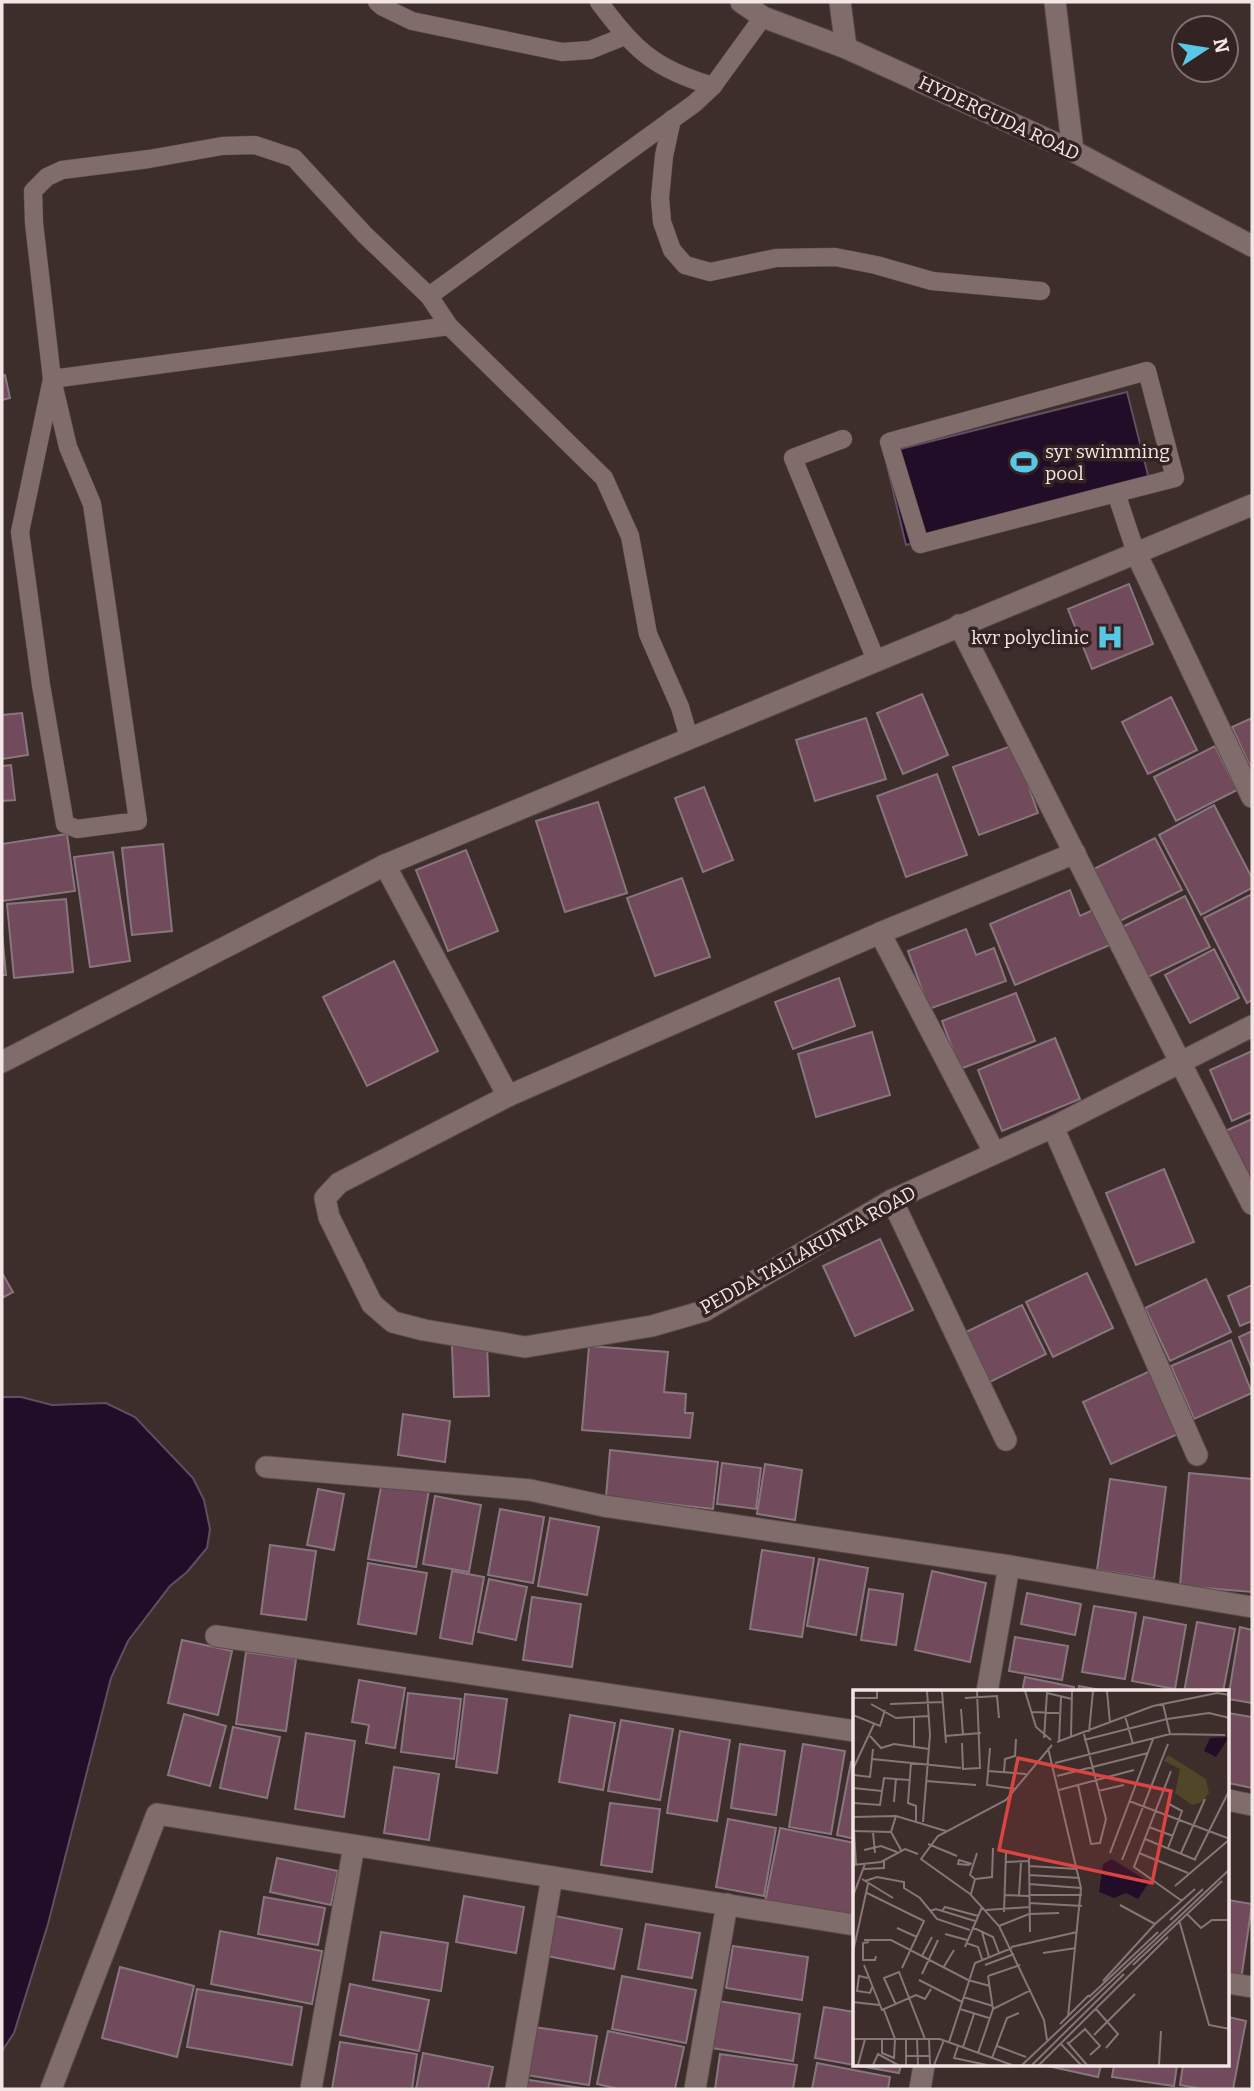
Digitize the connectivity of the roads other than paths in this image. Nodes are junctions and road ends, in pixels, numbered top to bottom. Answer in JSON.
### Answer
{"nodes":[{"id":1,"x":377,"y":2,"type":"edge"},
{"id":2,"x":599,"y":2,"type":"edge"},
{"id":3,"x":741,"y":2,"type":"edge"},
{"id":4,"x":840,"y":2,"type":"edge"},
{"id":5,"x":1055,"y":2,"type":"edge"},
{"id":6,"x":763,"y":17,"type":"junction"},
{"id":7,"x":625,"y":36,"type":"junction"},
{"id":8,"x":846,"y":48,"type":"junction"},
{"id":9,"x":713,"y":86,"type":"junction"},
{"id":10,"x":672,"y":119,"type":"junction"},
{"id":11,"x":1073,"y":151,"type":"junction"},
{"id":12,"x":1252,"y":246,"type":"edge"},
{"id":13,"x":1041,"y":291,"type":"dead end"},
{"id":14,"x":429,"y":296,"type":"junction"},
{"id":15,"x":449,"y":326,"type":"junction"},
{"id":16,"x":52,"y":379,"type":"junction"},
{"id":17,"x":843,"y":439,"type":"dead end"},
{"id":18,"x":1115,"y":493,"type":"junction"},
{"id":19,"x":1252,"y":505,"type":"edge"},
{"id":20,"x":1136,"y":553,"type":"junction"},
{"id":21,"x":959,"y":625,"type":"junction"},
{"id":22,"x":876,"y":660,"type":"junction"},
{"id":23,"x":689,"y":738,"type":"junction"},
{"id":24,"x":1252,"y":797,"type":"edge"},
{"id":25,"x":1075,"y":853,"type":"junction"},
{"id":26,"x":385,"y":865,"type":"junction"},
{"id":27,"x":880,"y":933,"type":"junction"},
{"id":28,"x":1252,"y":1026,"type":"edge"},
{"id":29,"x":2,"y":1062,"type":"edge"},
{"id":30,"x":1180,"y":1062,"type":"junction"},
{"id":31,"x":508,"y":1096,"type":"junction"},
{"id":32,"x":1053,"y":1127,"type":"junction"},
{"id":33,"x":994,"y":1152,"type":"junction"},
{"id":34,"x":892,"y":1200,"type":"junction"},
{"id":35,"x":1252,"y":1204,"type":"edge"},
{"id":36,"x":1006,"y":1440,"type":"dead end"},
{"id":37,"x":1197,"y":1455,"type":"dead end"},
{"id":38,"x":266,"y":1467,"type":"dead end"},
{"id":39,"x":1009,"y":1566,"type":"junction"},
{"id":40,"x":1252,"y":1607,"type":"edge"},
{"id":41,"x":216,"y":1636,"type":"dead end"},
{"id":42,"x":987,"y":1690,"type":"edge"},
{"id":43,"x":853,"y":1731,"type":"edge"},
{"id":44,"x":1230,"y":1800,"type":"edge"},
{"id":45,"x":1252,"y":1805,"type":"edge"},
{"id":46,"x":354,"y":1846,"type":"junction"},
{"id":47,"x":552,"y":1877,"type":"junction"},
{"id":48,"x":727,"y":1904,"type":"junction"},
{"id":49,"x":853,"y":1925,"type":"edge"},
{"id":50,"x":1230,"y":1983,"type":"edge"},
{"id":51,"x":1252,"y":1987,"type":"edge"},
{"id":52,"x":924,"y":2066,"type":"edge"},
{"id":53,"x":51,"y":2089,"type":"edge"},
{"id":54,"x":311,"y":2089,"type":"edge"},
{"id":55,"x":516,"y":2089,"type":"edge"},
{"id":56,"x":695,"y":2089,"type":"edge"},
{"id":57,"x":920,"y":2089,"type":"edge"}],
"edges":[{"from":1,"to":7,"type":"lane"},
{"from":2,"to":7,"type":"lane"},
{"from":3,"to":6,"type":"street","name":"HYDERGUDA ROAD"},
{"from":4,"to":8,"type":"street"},
{"from":5,"to":11,"type":"street"},
{"from":6,"to":8,"type":"street","name":"HYDERGUDA ROAD"},
{"from":6,"to":9,"type":"lane"},
{"from":7,"to":9,"type":"lane"},
{"from":8,"to":11,"type":"street","name":"HYDERGUDA ROAD"},
{"from":9,"to":10,"type":"lane"},
{"from":10,"to":13,"type":"lane"},
{"from":10,"to":14,"type":"lane"},
{"from":11,"to":12,"type":"street","name":"HYDERGUDA ROAD"},
{"from":14,"to":15,"type":"lane"},
{"from":14,"to":16,"type":"lane"},
{"from":15,"to":16,"type":"lane"},
{"from":15,"to":23,"type":"lane"},
{"from":16,"to":16,"type":"lane"},
{"from":17,"to":22,"type":"lane"},
{"from":18,"to":18,"type":"lane"},
{"from":18,"to":20,"type":"lane"},
{"from":19,"to":20,"type":"street"},
{"from":20,"to":21,"type":"street"},
{"from":20,"to":24,"type":"street"},
{"from":21,"to":22,"type":"street"},
{"from":21,"to":25,"type":"street"},
{"from":22,"to":23,"type":"street"},
{"from":23,"to":26,"type":"street"},
{"from":25,"to":27,"type":"street"},
{"from":25,"to":30,"type":"street"},
{"from":26,"to":29,"type":"street"},
{"from":26,"to":31,"type":"street"},
{"from":27,"to":31,"type":"street"},
{"from":27,"to":33,"type":"street"},
{"from":28,"to":30,"type":"street","name":"PEDDA TALLAKUNTA ROAD"},
{"from":30,"to":32,"type":"street","name":"PEDDA TALLAKUNTA ROAD"},
{"from":30,"to":35,"type":"street"},
{"from":31,"to":34,"type":"street","name":"PEDDA TALLAKUNTA ROAD"},
{"from":32,"to":33,"type":"street","name":"PEDDA TALLAKUNTA ROAD"},
{"from":32,"to":37,"type":"street"},
{"from":33,"to":34,"type":"street","name":"PEDDA TALLAKUNTA ROAD"},
{"from":34,"to":36,"type":"street"},
{"from":38,"to":39,"type":"street"},
{"from":39,"to":40,"type":"street"},
{"from":39,"to":42,"type":"street"},
{"from":41,"to":43,"type":"street"},
{"from":44,"to":45,"type":"street"},
{"from":46,"to":47,"type":"street"},
{"from":46,"to":53,"type":"street"},
{"from":46,"to":54,"type":"street"},
{"from":47,"to":48,"type":"street"},
{"from":47,"to":55,"type":"street"},
{"from":48,"to":49,"type":"street"},
{"from":48,"to":56,"type":"street"},
{"from":50,"to":51,"type":"street"},
{"from":52,"to":57,"type":"street"}]}
